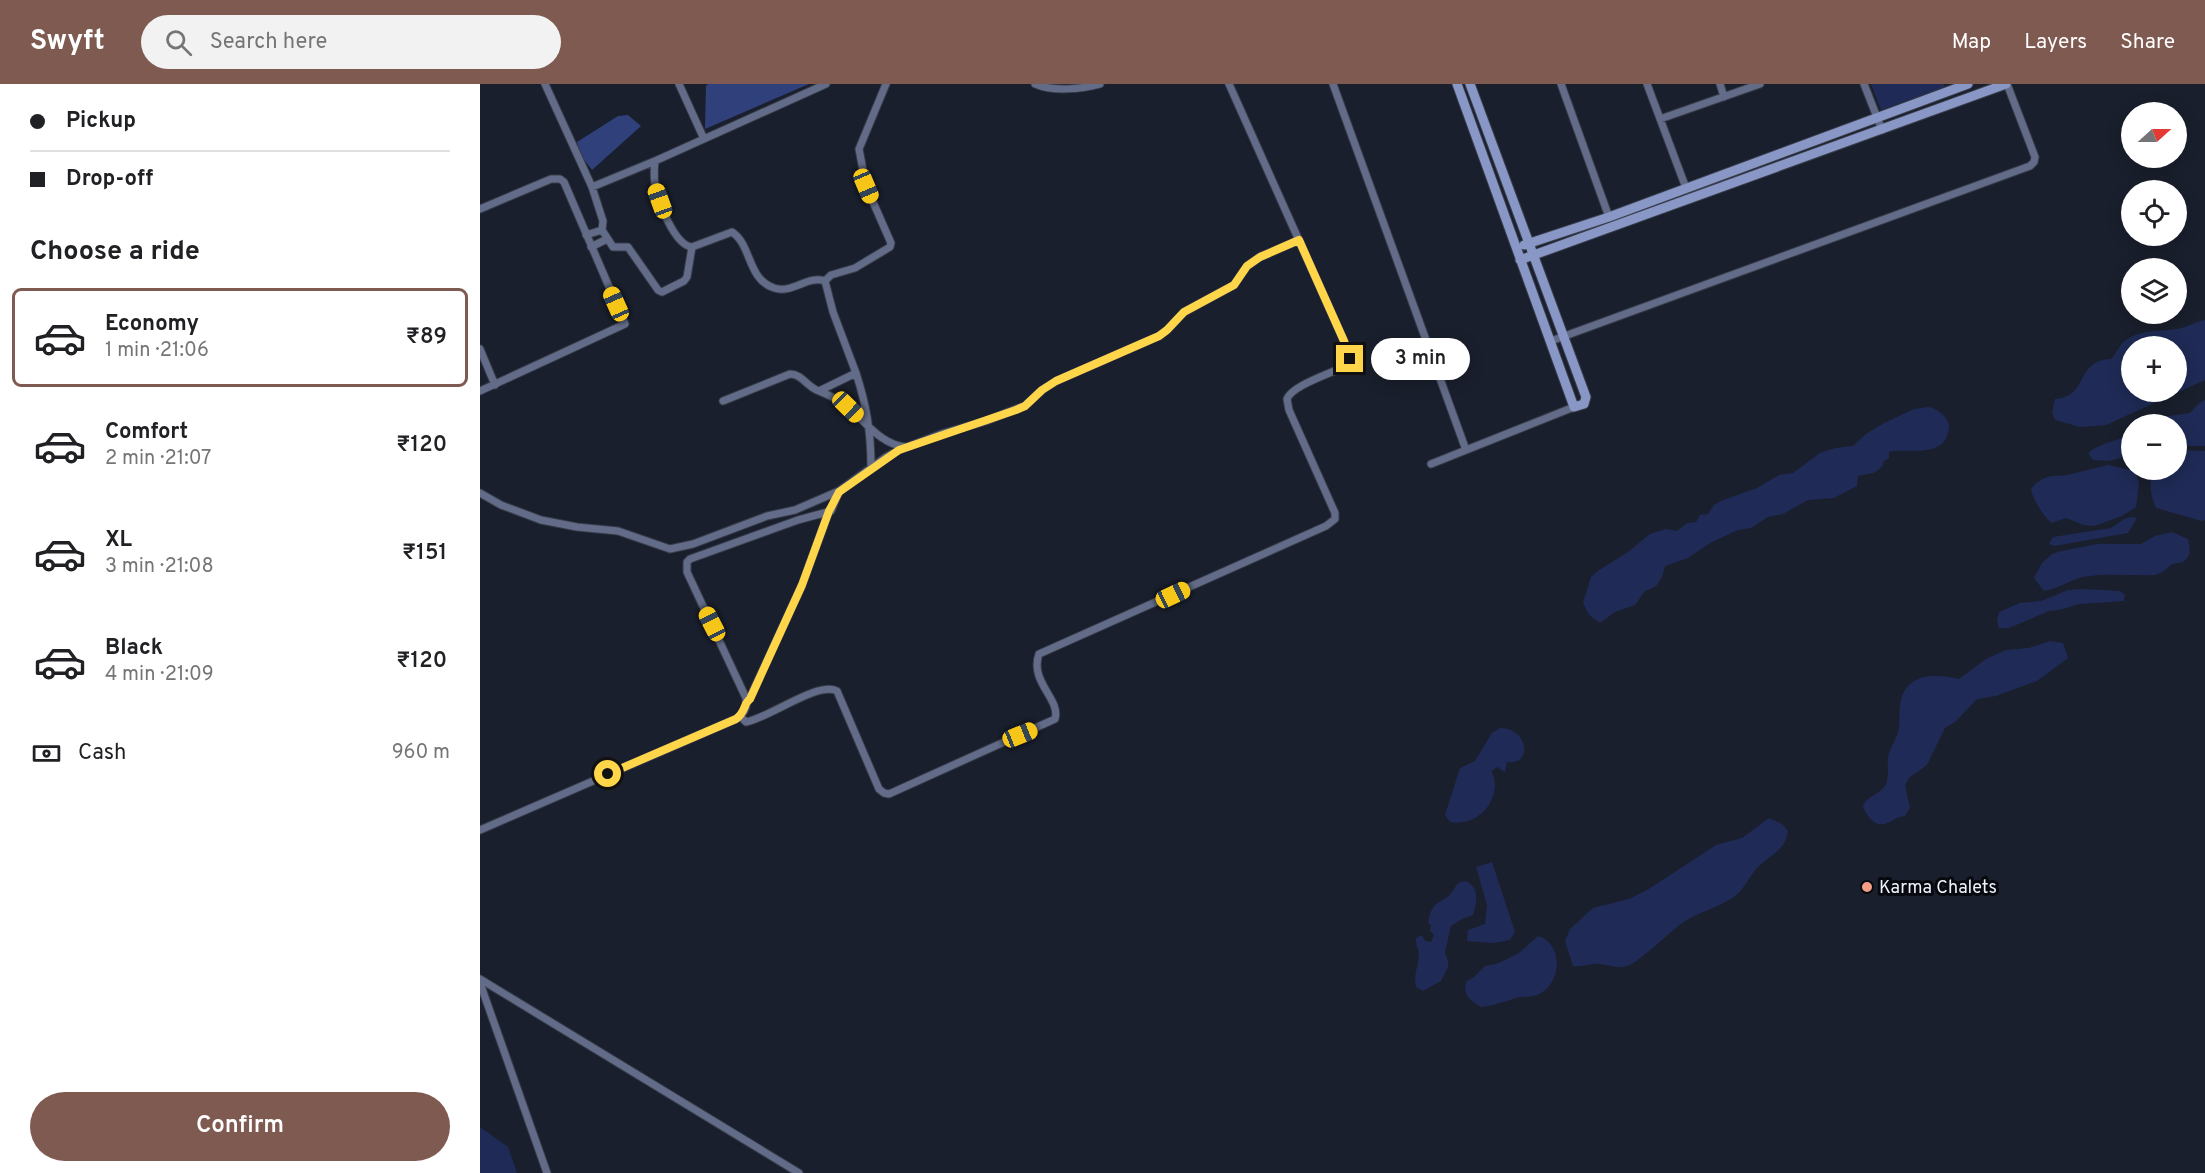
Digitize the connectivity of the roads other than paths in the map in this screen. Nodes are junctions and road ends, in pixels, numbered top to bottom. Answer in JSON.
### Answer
{"nodes":[{"id":1,"x":545,"y":84,"type":"edge"},
{"id":2,"x":680,"y":84,"type":"edge"},
{"id":3,"x":826,"y":84,"type":"edge"},
{"id":4,"x":886,"y":84,"type":"edge"},
{"id":5,"x":1035,"y":84,"type":"edge"},
{"id":6,"x":1100,"y":84,"type":"edge"},
{"id":7,"x":1229,"y":84,"type":"edge"},
{"id":8,"x":1333,"y":84,"type":"edge"},
{"id":9,"x":1457,"y":84,"type":"edge"},
{"id":10,"x":1470,"y":84,"type":"edge"},
{"id":11,"x":1561,"y":84,"type":"edge"},
{"id":12,"x":1647,"y":84,"type":"edge"},
{"id":13,"x":1720,"y":84,"type":"edge"},
{"id":14,"x":1760,"y":84,"type":"edge"},
{"id":15,"x":1864,"y":84,"type":"edge"},
{"id":16,"x":1968,"y":84,"type":"edge"},
{"id":17,"x":2007,"y":84,"type":"edge"},
{"id":18,"x":1952,"y":87,"type":"edge"},
{"id":19,"x":1724,"y":97,"type":"junction"},
{"id":20,"x":1877,"y":118,"type":"junction"},
{"id":21,"x":1660,"y":119,"type":"junction"},
{"id":22,"x":1882,"y":130,"type":"junction"},
{"id":23,"x":704,"y":139,"type":"junction"},
{"id":24,"x":655,"y":161,"type":"junction"},
{"id":25,"x":592,"y":187,"type":"junction"},
{"id":26,"x":1686,"y":188,"type":"junction"},
{"id":27,"x":480,"y":209,"type":"edge"},
{"id":28,"x":1610,"y":217,"type":"junction"},
{"id":29,"x":602,"y":230,"type":"junction"},
{"id":30,"x":586,"y":235,"type":"junction"},
{"id":31,"x":607,"y":239,"type":"junction"},
{"id":32,"x":1299,"y":240,"type":"junction"},
{"id":33,"x":1530,"y":243,"type":"junction"},
{"id":34,"x":591,"y":247,"type":"junction"},
{"id":35,"x":692,"y":247,"type":"junction"},
{"id":36,"x":1516,"y":248,"type":"junction"},
{"id":37,"x":1534,"y":255,"type":"junction"},
{"id":38,"x":1520,"y":260,"type":"junction"},
{"id":39,"x":825,"y":281,"type":"junction"},
{"id":40,"x":1564,"y":338,"type":"junction"},
{"id":41,"x":1551,"y":341,"type":"junction"},
{"id":42,"x":480,"y":349,"type":"edge"},
{"id":43,"x":856,"y":373,"type":"junction"},
{"id":44,"x":495,"y":385,"type":"junction"},
{"id":45,"x":819,"y":390,"type":"junction"},
{"id":46,"x":480,"y":391,"type":"edge"},
{"id":47,"x":723,"y":402,"type":"dead end"},
{"id":48,"x":1574,"y":407,"type":"junction"},
{"id":49,"x":870,"y":428,"type":"junction"},
{"id":50,"x":907,"y":447,"type":"junction"},
{"id":51,"x":1466,"y":450,"type":"junction"},
{"id":52,"x":1431,"y":464,"type":"dead end"},
{"id":53,"x":871,"y":468,"type":"junction"},
{"id":54,"x":839,"y":492,"type":"junction"},
{"id":55,"x":480,"y":493,"type":"edge"},
{"id":56,"x":829,"y":511,"type":"junction"},
{"id":57,"x":746,"y":702,"type":"junction"},
{"id":58,"x":740,"y":716,"type":"junction"},
{"id":59,"x":480,"y":830,"type":"edge"},
{"id":60,"x":480,"y":981,"type":"edge"},
{"id":61,"x":547,"y":1173,"type":"edge"},
{"id":62,"x":799,"y":1173,"type":"edge"}],
"edges":[{"from":1,"to":25,"type":"street"},
{"from":2,"to":23,"type":"street"},
{"from":3,"to":23,"type":"street"},
{"from":4,"to":39,"type":"street"},
{"from":5,"to":6,"type":"street"},
{"from":7,"to":32,"type":"street"},
{"from":8,"to":51,"type":"street"},
{"from":9,"to":36,"type":"street"},
{"from":10,"to":33,"type":"street"},
{"from":11,"to":28,"type":"street"},
{"from":12,"to":21,"type":"street"},
{"from":13,"to":19,"type":"street"},
{"from":14,"to":19,"type":"street"},
{"from":15,"to":20,"type":"street"},
{"from":16,"to":18,"type":"street"},
{"from":17,"to":22,"type":"street"},
{"from":17,"to":40,"type":"street"},
{"from":18,"to":20,"type":"street"},
{"from":19,"to":21,"type":"street"},
{"from":20,"to":22,"type":"street"},
{"from":20,"to":26,"type":"street"},
{"from":21,"to":26,"type":"street"},
{"from":22,"to":37,"type":"street"},
{"from":23,"to":24,"type":"street"},
{"from":24,"to":25,"type":"street"},
{"from":24,"to":35,"type":"street"},
{"from":25,"to":29,"type":"street"},
{"from":26,"to":28,"type":"street"},
{"from":27,"to":30,"type":"street"},
{"from":28,"to":33,"type":"street"},
{"from":29,"to":30,"type":"street"},
{"from":29,"to":31,"type":"street"},
{"from":30,"to":34,"type":"street"},
{"from":31,"to":34,"type":"street"},
{"from":31,"to":35,"type":"street"},
{"from":32,"to":50,"type":"street"},
{"from":32,"to":58,"type":"street"},
{"from":33,"to":36,"type":"street"},
{"from":33,"to":37,"type":"street"},
{"from":34,"to":44,"type":"street"},
{"from":35,"to":39,"type":"street"},
{"from":36,"to":38,"type":"street"},
{"from":37,"to":38,"type":"street"},
{"from":37,"to":40,"type":"street"},
{"from":38,"to":41,"type":"street"},
{"from":39,"to":43,"type":"street"},
{"from":40,"to":41,"type":"street"},
{"from":40,"to":48,"type":"street"},
{"from":41,"to":48,"type":"street"},
{"from":42,"to":44,"type":"street"},
{"from":43,"to":45,"type":"street"},
{"from":43,"to":49,"type":"street"},
{"from":44,"to":46,"type":"street"},
{"from":45,"to":47,"type":"street"},
{"from":45,"to":49,"type":"street"},
{"from":48,"to":51,"type":"street"},
{"from":49,"to":50,"type":"street"},
{"from":49,"to":53,"type":"street"},
{"from":50,"to":53,"type":"street"},
{"from":51,"to":52,"type":"street"},
{"from":53,"to":54,"type":"street"},
{"from":54,"to":55,"type":"street"},
{"from":54,"to":56,"type":"street"},
{"from":56,"to":57,"type":"street"},
{"from":56,"to":57,"type":"street"},
{"from":57,"to":58,"type":"street"},
{"from":58,"to":59,"type":"street"},
{"from":60,"to":61,"type":"street"},
{"from":60,"to":62,"type":"street"}]}
